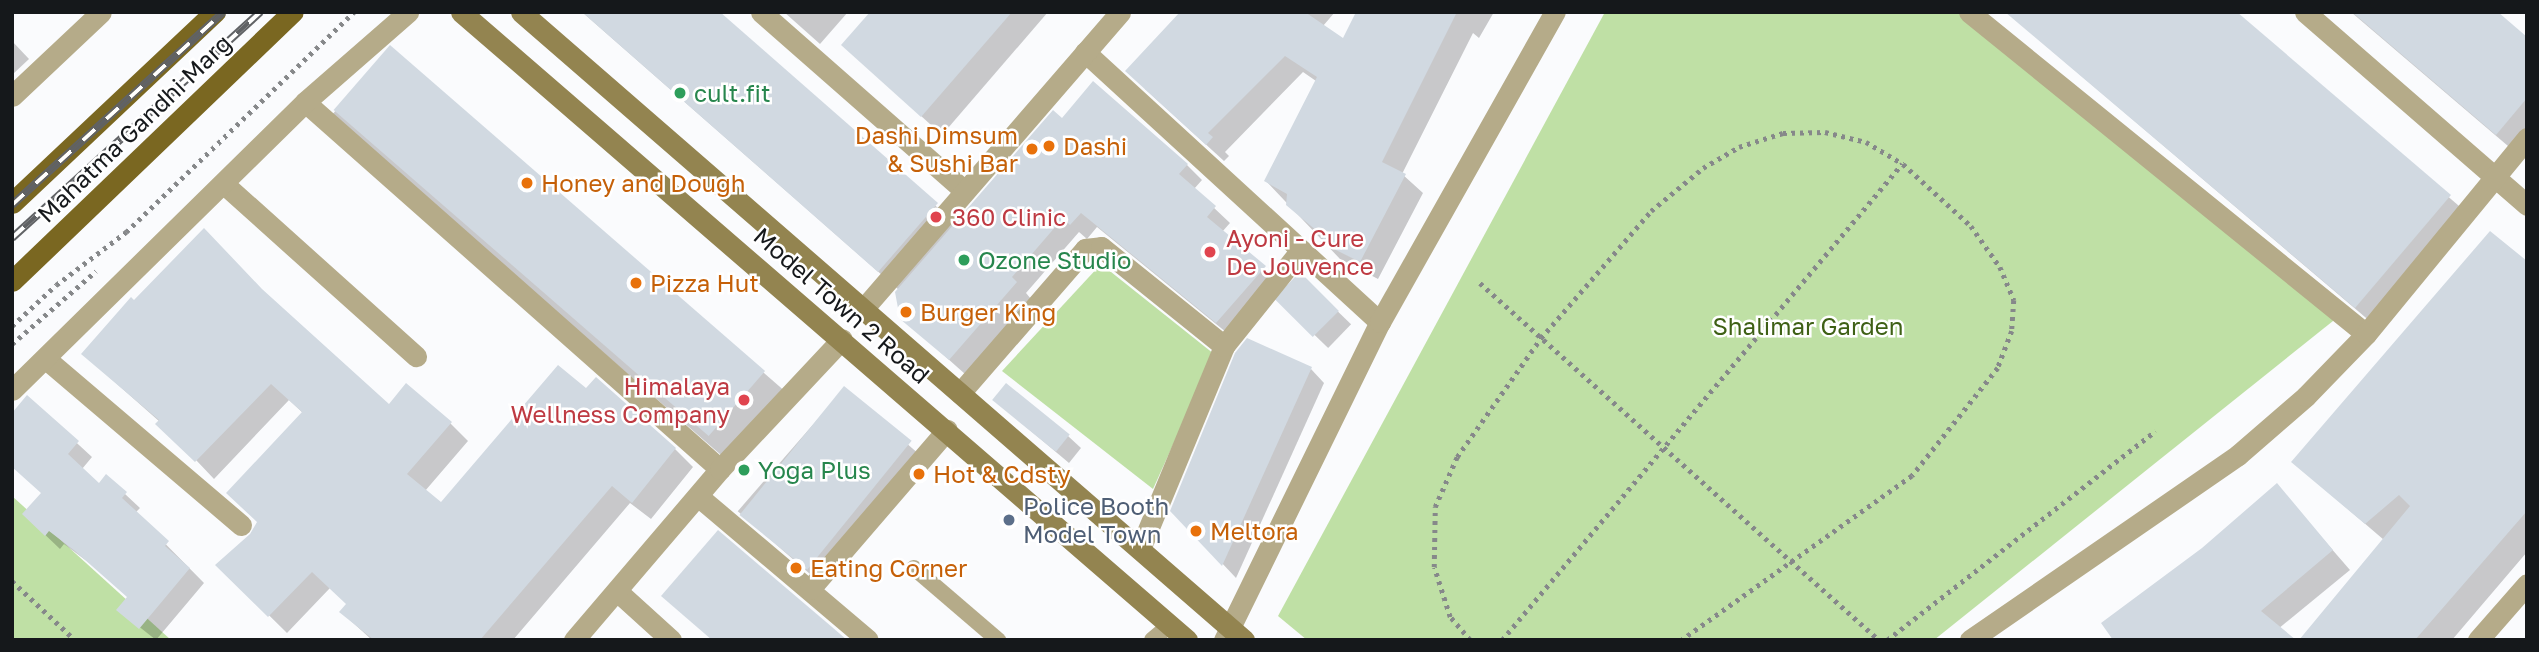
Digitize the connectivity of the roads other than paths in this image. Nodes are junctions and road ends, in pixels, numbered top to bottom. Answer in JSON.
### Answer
{"nodes":[{"id":1,"x":101,"y":12,"type":"edge"},
{"id":2,"x":215,"y":12,"type":"edge"},
{"id":3,"x":293,"y":12,"type":"edge"},
{"id":4,"x":408,"y":12,"type":"edge"},
{"id":5,"x":461,"y":12,"type":"edge"},
{"id":6,"x":521,"y":12,"type":"edge"},
{"id":7,"x":761,"y":12,"type":"edge"},
{"id":8,"x":1119,"y":12,"type":"edge"},
{"id":9,"x":1555,"y":12,"type":"edge"},
{"id":10,"x":1969,"y":12,"type":"edge"},
{"id":11,"x":2305,"y":12,"type":"edge"},
{"id":12,"x":1085,"y":52,"type":"junction"},
{"id":13,"x":12,"y":96,"type":"edge"},
{"id":14,"x":305,"y":102,"type":"junction"},
{"id":15,"x":2527,"y":138,"type":"edge"},
{"id":16,"x":2495,"y":178,"type":"junction"},
{"id":17,"x":224,"y":184,"type":"junction"},
{"id":18,"x":965,"y":191,"type":"junction"},
{"id":19,"x":12,"y":203,"type":"edge"},
{"id":20,"x":2527,"y":205,"type":"edge"},
{"id":21,"x":1301,"y":250,"type":"junction"},
{"id":22,"x":12,"y":281,"type":"edge"},
{"id":23,"x":864,"y":308,"type":"junction"},
{"id":24,"x":1380,"y":322,"type":"junction"},
{"id":25,"x":2366,"y":334,"type":"junction"},
{"id":26,"x":842,"y":339,"type":"junction"},
{"id":27,"x":1224,"y":346,"type":"junction"},
{"id":28,"x":416,"y":356,"type":"dead end"},
{"id":29,"x":46,"y":359,"type":"junction"},
{"id":30,"x":12,"y":390,"type":"edge"},
{"id":31,"x":960,"y":393,"type":"junction"},
{"id":32,"x":947,"y":430,"type":"junction"},
{"id":33,"x":720,"y":469,"type":"junction"},
{"id":34,"x":699,"y":497,"type":"junction"},
{"id":35,"x":242,"y":525,"type":"dead end"},
{"id":36,"x":1140,"y":549,"type":"junction"},
{"id":37,"x":914,"y":568,"type":"dead end"},
{"id":38,"x":2527,"y":584,"type":"edge"},
{"id":39,"x":810,"y":589,"type":"junction"},
{"id":40,"x":617,"y":591,"type":"junction"},
{"id":41,"x":1170,"y":625,"type":"junction"},
{"id":42,"x":1233,"y":636,"type":"edge"},
{"id":43,"x":574,"y":640,"type":"edge"},
{"id":44,"x":671,"y":640,"type":"edge"},
{"id":45,"x":868,"y":640,"type":"edge"},
{"id":46,"x":998,"y":640,"type":"edge"},
{"id":47,"x":1152,"y":640,"type":"edge"},
{"id":48,"x":1187,"y":640,"type":"edge"},
{"id":49,"x":1970,"y":640,"type":"edge"},
{"id":50,"x":2478,"y":640,"type":"edge"}],
"edges":[{"from":1,"to":13,"type":"street"},
{"from":2,"to":19,"type":"main road","name":"Mahatma Gandhi Marg"},
{"from":3,"to":22,"type":"main road","name":"Mahatma Gandhi Marg"},
{"from":4,"to":14,"type":"street"},
{"from":5,"to":26,"type":"street","name":"Model Town 2 Road"},
{"from":6,"to":23,"type":"street","name":"Model Town 2 Road"},
{"from":7,"to":18,"type":"street"},
{"from":8,"to":12,"type":"street"},
{"from":9,"to":24,"type":"street"},
{"from":10,"to":25,"type":"street"},
{"from":11,"to":16,"type":"street"},
{"from":12,"to":18,"type":"street"},
{"from":12,"to":21,"type":"street"},
{"from":14,"to":17,"type":"street"},
{"from":14,"to":33,"type":"street"},
{"from":15,"to":16,"type":"street"},
{"from":16,"to":20,"type":"street"},
{"from":16,"to":25,"type":"street"},
{"from":17,"to":28,"type":"street"},
{"from":17,"to":29,"type":"street"},
{"from":18,"to":23,"type":"street"},
{"from":21,"to":24,"type":"street"},
{"from":21,"to":27,"type":"street"},
{"from":23,"to":31,"type":"street","name":"Model Town 2 Road"},
{"from":24,"to":42,"type":"street"},
{"from":25,"to":49,"type":"street"},
{"from":26,"to":32,"type":"street","name":"Model Town 2 Road"},
{"from":26,"to":33,"type":"street"},
{"from":27,"to":31,"type":"street"},
{"from":27,"to":36,"type":"street"},
{"from":29,"to":30,"type":"street"},
{"from":29,"to":35,"type":"street"},
{"from":31,"to":36,"type":"street","name":"Model Town 2 Road"},
{"from":32,"to":39,"type":"street"},
{"from":32,"to":41,"type":"street","name":"Model Town 2 Road"},
{"from":33,"to":34,"type":"street"},
{"from":34,"to":39,"type":"street"},
{"from":34,"to":40,"type":"street"},
{"from":36,"to":42,"type":"street","name":"Model Town 2 Road"},
{"from":37,"to":46,"type":"lane"},
{"from":38,"to":50,"type":"street"},
{"from":39,"to":45,"type":"street"},
{"from":40,"to":43,"type":"street"},
{"from":40,"to":44,"type":"street"},
{"from":41,"to":47,"type":"lane"},
{"from":41,"to":48,"type":"street","name":"Model Town 2 Road"}]}
